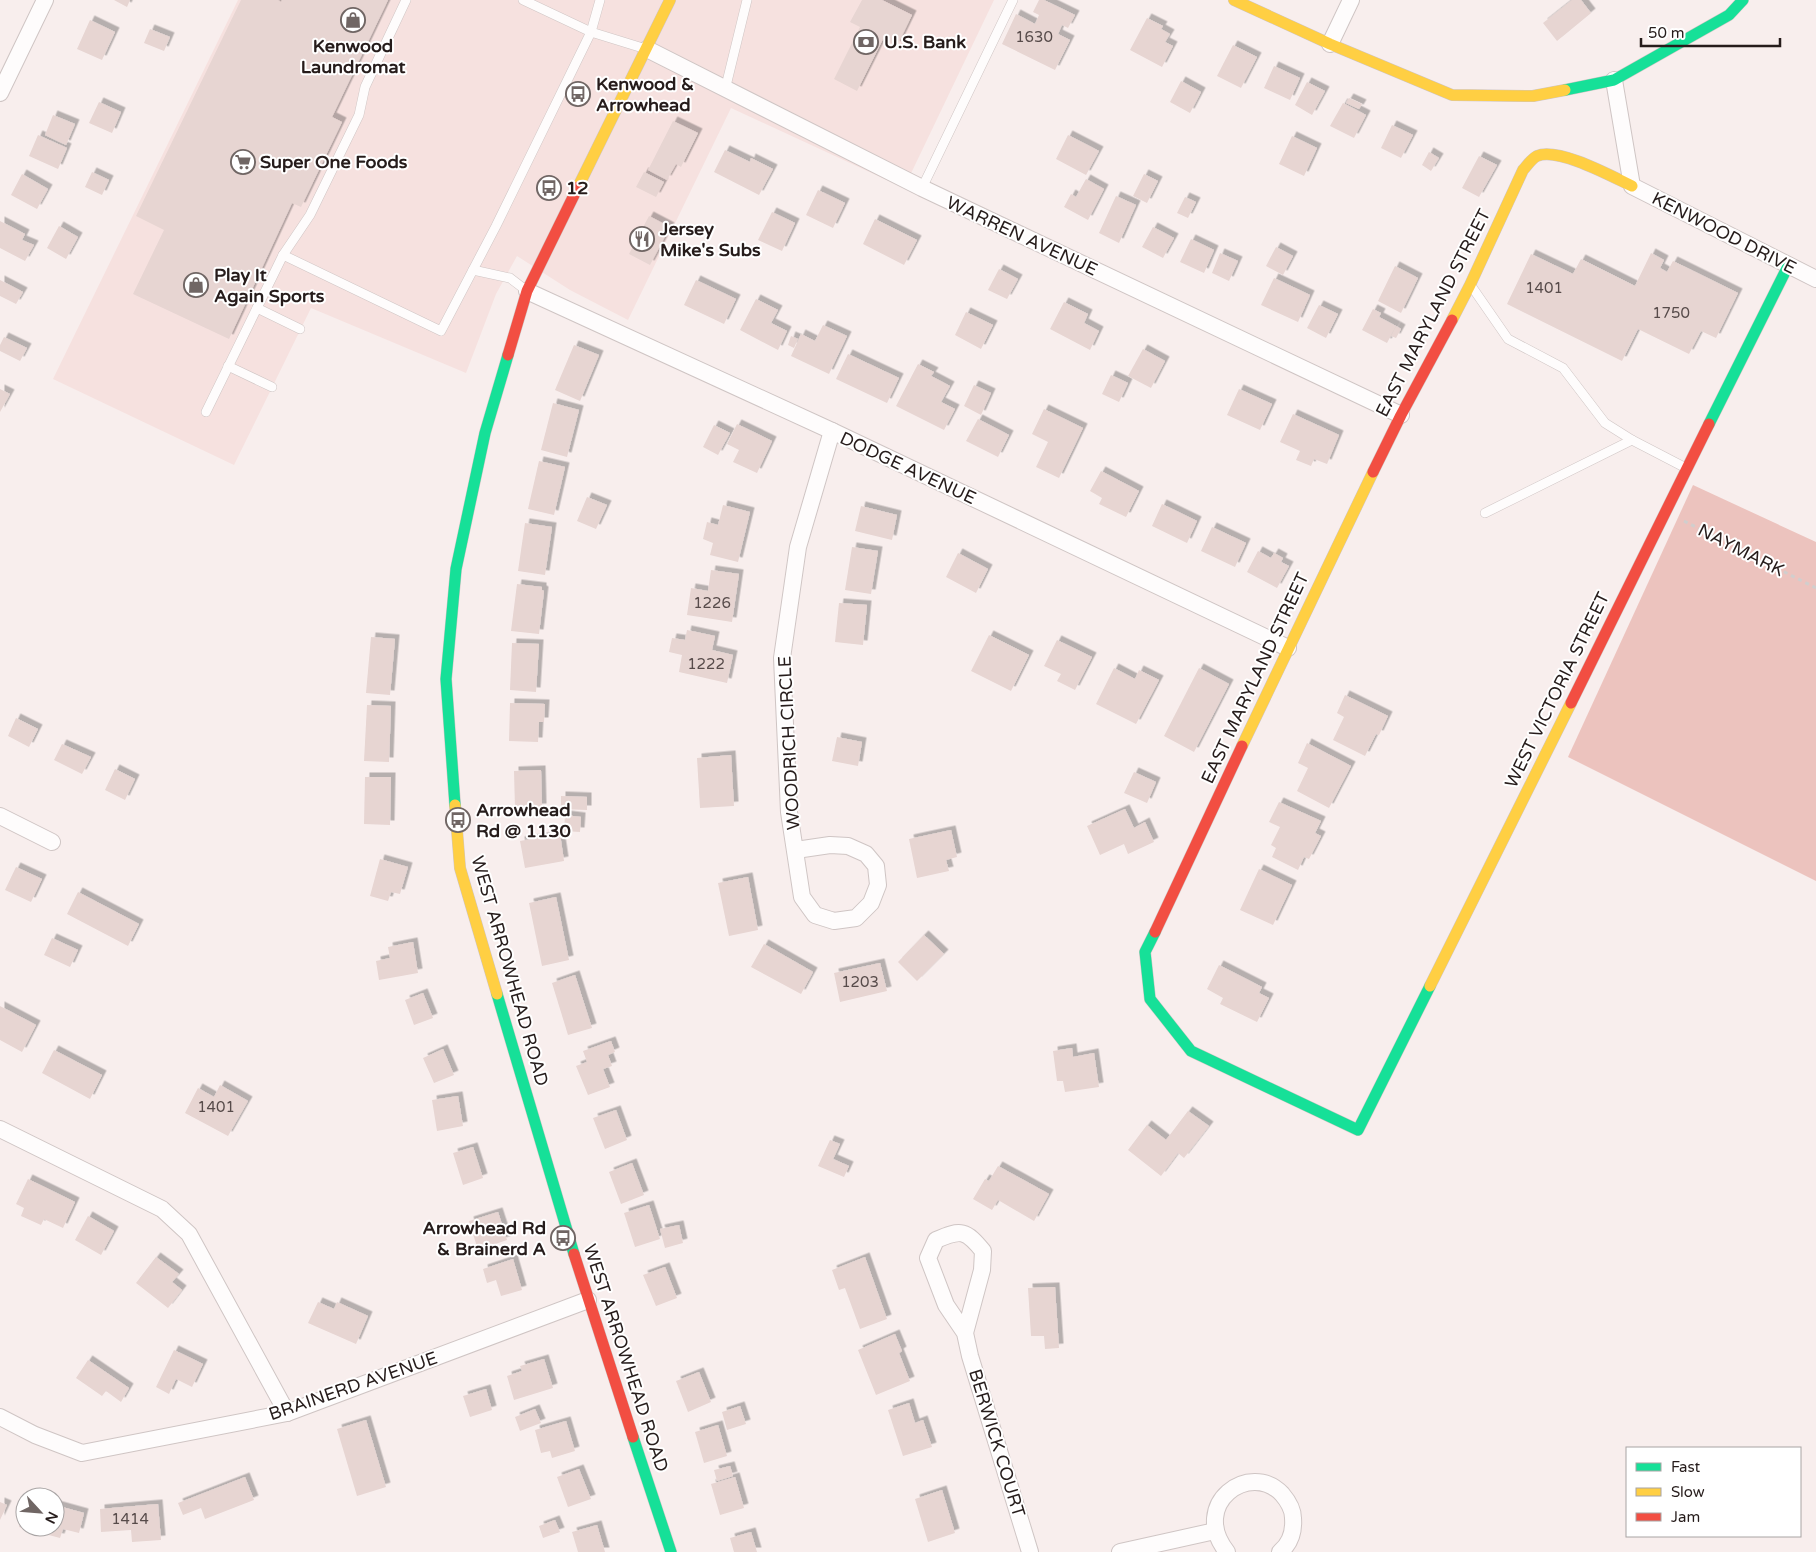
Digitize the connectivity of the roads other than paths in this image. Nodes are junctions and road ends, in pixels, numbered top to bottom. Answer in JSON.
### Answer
{"nodes":[{"id":1,"x":45,"y":0,"type":"edge"},
{"id":2,"x":406,"y":0,"type":"edge"},
{"id":3,"x":524,"y":0,"type":"edge"},
{"id":4,"x":600,"y":0,"type":"edge"},
{"id":5,"x":670,"y":0,"type":"edge"},
{"id":6,"x":747,"y":0,"type":"edge"},
{"id":7,"x":1013,"y":0,"type":"edge"},
{"id":8,"x":1234,"y":0,"type":"edge"},
{"id":9,"x":1352,"y":0,"type":"edge"},
{"id":10,"x":1743,"y":0,"type":"edge"},
{"id":11,"x":591,"y":32,"type":"junction"},
{"id":12,"x":1330,"y":44,"type":"junction"},
{"id":13,"x":647,"y":49,"type":"junction"},
{"id":14,"x":1614,"y":80,"type":"junction"},
{"id":15,"x":725,"y":90,"type":"junction"},
{"id":16,"x":0,"y":93,"type":"edge"},
{"id":17,"x":1536,"y":156,"type":"joint"},
{"id":18,"x":1632,"y":186,"type":"junction"},
{"id":19,"x":922,"y":188,"type":"junction"},
{"id":20,"x":283,"y":256,"type":"junction"},
{"id":21,"x":1788,"y":266,"type":"junction"},
{"id":22,"x":473,"y":270,"type":"junction"},
{"id":23,"x":1816,"y":279,"type":"edge"},
{"id":24,"x":1470,"y":285,"type":"junction"},
{"id":25,"x":527,"y":291,"type":"junction"},
{"id":26,"x":257,"y":308,"type":"junction"},
{"id":27,"x":300,"y":329,"type":"dead end"},
{"id":28,"x":228,"y":366,"type":"junction"},
{"id":29,"x":272,"y":387,"type":"dead end"},
{"id":30,"x":206,"y":412,"type":"dead end"},
{"id":31,"x":1401,"y":415,"type":"junction"},
{"id":32,"x":832,"y":431,"type":"junction"},
{"id":33,"x":1632,"y":440,"type":"junction"},
{"id":34,"x":1687,"y":468,"type":"junction"},
{"id":35,"x":1486,"y":513,"type":"dead end"},
{"id":36,"x":1288,"y":648,"type":"junction"},
{"id":37,"x":0,"y":816,"type":"edge"},
{"id":38,"x":52,"y":842,"type":"dead end"},
{"id":39,"x":796,"y":850,"type":"junction"},
{"id":40,"x":0,"y":1129,"type":"edge"},
{"id":41,"x":1358,"y":1130,"type":"joint"},
{"id":42,"x":588,"y":1300,"type":"junction"},
{"id":43,"x":965,"y":1333,"type":"junction"},
{"id":44,"x":287,"y":1413,"type":"junction"},
{"id":45,"x":0,"y":1418,"type":"edge"},
{"id":46,"x":1215,"y":1531,"type":"junction"},
{"id":47,"x":671,"y":1552,"type":"edge"},
{"id":48,"x":1030,"y":1552,"type":"edge"},
{"id":49,"x":1120,"y":1552,"type":"edge"},
{"id":50,"x":1227,"y":1552,"type":"edge"},
{"id":51,"x":1280,"y":1552,"type":"edge"}],
"edges":[{"from":1,"to":16,"type":"street"},
{"from":2,"to":20,"type":"lane"},
{"from":3,"to":11,"type":"lane"},
{"from":4,"to":11,"type":"lane"},
{"from":5,"to":13,"type":"street","name":"WEST ARROWHEAD ROAD"},
{"from":6,"to":15,"type":"lane"},
{"from":7,"to":19,"type":"lane"},
{"from":8,"to":12,"type":"street"},
{"from":9,"to":12,"type":"street"},
{"from":10,"to":14,"type":"street"},
{"from":11,"to":13,"type":"lane"},
{"from":11,"to":22,"type":"lane"},
{"from":12,"to":14,"type":"street"},
{"from":13,"to":15,"type":"street","name":"WARREN AVENUE"},
{"from":13,"to":25,"type":"street","name":"WEST ARROWHEAD ROAD"},
{"from":14,"to":18,"type":"street","name":"KENWOOD DRIVE"},
{"from":15,"to":19,"type":"street","name":"WARREN AVENUE"},
{"from":17,"to":18,"type":"street","name":"KENWOOD DRIVE"},
{"from":17,"to":24,"type":"street","name":"EAST MARYLAND STREET"},
{"from":18,"to":21,"type":"street","name":"KENWOOD DRIVE"},
{"from":19,"to":31,"type":"street","name":"WARREN AVENUE"},
{"from":20,"to":22,"type":"lane"},
{"from":20,"to":26,"type":"lane"},
{"from":21,"to":23,"type":"street","name":"KENWOOD DRIVE"},
{"from":21,"to":34,"type":"street","name":"WEST VICTORIA STREET"},
{"from":22,"to":25,"type":"lane"},
{"from":24,"to":31,"type":"street","name":"EAST MARYLAND STREET"},
{"from":24,"to":33,"type":"lane"},
{"from":25,"to":32,"type":"street","name":"DODGE AVENUE"},
{"from":25,"to":42,"type":"street","name":"WEST ARROWHEAD ROAD"},
{"from":26,"to":27,"type":"lane"},
{"from":26,"to":28,"type":"lane"},
{"from":28,"to":29,"type":"lane"},
{"from":28,"to":30,"type":"lane"},
{"from":31,"to":36,"type":"street","name":"EAST MARYLAND STREET"},
{"from":32,"to":36,"type":"street","name":"DODGE AVENUE"},
{"from":32,"to":39,"type":"street","name":"WOODRICH CIRCLE"},
{"from":33,"to":34,"type":"lane"},
{"from":33,"to":35,"type":"lane"},
{"from":34,"to":41,"type":"street","name":"WEST VICTORIA STREET"},
{"from":36,"to":41,"type":"street","name":"EAST MARYLAND STREET"},
{"from":37,"to":38,"type":"street"},
{"from":39,"to":39,"type":"street","name":"WOODRICH CIRCLE"},
{"from":40,"to":44,"type":"street"},
{"from":42,"to":44,"type":"street","name":"BRAINERD AVENUE"},
{"from":42,"to":47,"type":"street","name":"WEST ARROWHEAD ROAD"},
{"from":43,"to":43,"type":"street","name":"BERWICK COURT"},
{"from":43,"to":48,"type":"street","name":"BERWICK COURT"},
{"from":44,"to":45,"type":"street","name":"BRAINERD AVENUE"},
{"from":46,"to":49,"type":"street"},
{"from":46,"to":50,"type":"street"},
{"from":46,"to":51,"type":"street"}]}
